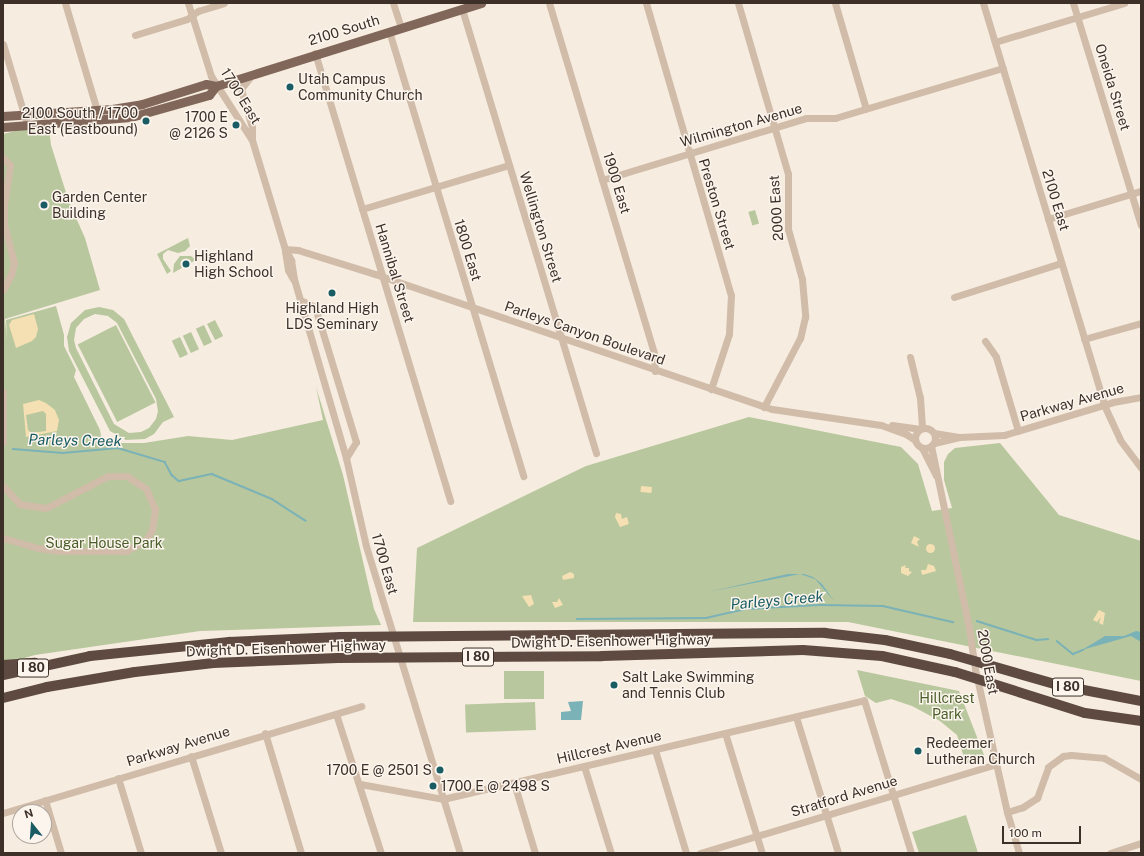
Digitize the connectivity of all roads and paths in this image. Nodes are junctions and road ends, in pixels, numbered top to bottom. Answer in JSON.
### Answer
{"nodes":[{"id":1,"x":65,"y":3,"type":"edge"},
{"id":2,"x":188,"y":3,"type":"edge"},
{"id":3,"x":224,"y":3,"type":"edge"},
{"id":4,"x":393,"y":3,"type":"edge"},
{"id":5,"x":480,"y":3,"type":"edge"},
{"id":6,"x":549,"y":3,"type":"edge"},
{"id":7,"x":646,"y":3,"type":"edge"},
{"id":8,"x":738,"y":3,"type":"edge"},
{"id":9,"x":835,"y":3,"type":"edge"},
{"id":10,"x":984,"y":3,"type":"edge"},
{"id":11,"x":1073,"y":3,"type":"edge"},
{"id":12,"x":1124,"y":3,"type":"edge"},
{"id":13,"x":462,"y":9,"type":"junction"},
{"id":14,"x":192,"y":15,"type":"junction"},
{"id":15,"x":1078,"y":17,"type":"junction"},
{"id":16,"x":401,"y":27,"type":"junction"},
{"id":17,"x":389,"y":31,"type":"junction"},
{"id":18,"x":135,"y":35,"type":"dead end"},
{"id":19,"x":995,"y":42,"type":"junction"},
{"id":20,"x":3,"y":44,"type":"edge"},
{"id":21,"x":315,"y":53,"type":"junction"},
{"id":22,"x":1003,"y":68,"type":"junction"},
{"id":23,"x":253,"y":74,"type":"junction"},
{"id":24,"x":216,"y":86,"type":"junction"},
{"id":25,"x":866,"y":109,"type":"junction"},
{"id":26,"x":97,"y":110,"type":"junction"},
{"id":27,"x":24,"y":114,"type":"junction"},
{"id":28,"x":3,"y":116,"type":"edge"},
{"id":29,"x":100,"y":121,"type":"junction"},
{"id":30,"x":27,"y":124,"type":"junction"},
{"id":31,"x":3,"y":127,"type":"edge"},
{"id":32,"x":775,"y":128,"type":"junction"},
{"id":33,"x":252,"y":140,"type":"junction"},
{"id":34,"x":689,"y":154,"type":"junction"},
{"id":35,"x":3,"y":158,"type":"edge"},
{"id":36,"x":509,"y":165,"type":"junction"},
{"id":37,"x":602,"y":180,"type":"junction"},
{"id":38,"x":436,"y":187,"type":"junction"},
{"id":39,"x":1141,"y":191,"type":"edge"},
{"id":40,"x":1132,"y":194,"type":"junction"},
{"id":41,"x":362,"y":209,"type":"junction"},
{"id":42,"x":1048,"y":219,"type":"junction"},
{"id":43,"x":1141,"y":225,"type":"edge"},
{"id":44,"x":285,"y":249,"type":"junction"},
{"id":45,"x":1062,"y":263,"type":"junction"},
{"id":46,"x":383,"y":278,"type":"junction"},
{"id":47,"x":3,"y":290,"type":"edge"},
{"id":48,"x":954,"y":297,"type":"dead end"},
{"id":49,"x":300,"y":300,"type":"junction"},
{"id":50,"x":472,"y":308,"type":"junction"},
{"id":51,"x":1141,"y":323,"type":"edge"},
{"id":52,"x":561,"y":338,"type":"junction"},
{"id":53,"x":1084,"y":339,"type":"junction"},
{"id":54,"x":985,"y":341,"type":"dead end"},
{"id":55,"x":910,"y":357,"type":"dead end"},
{"id":56,"x":655,"y":371,"type":"junction"},
{"id":57,"x":711,"y":389,"type":"junction"},
{"id":58,"x":3,"y":392,"type":"edge"},
{"id":59,"x":1141,"y":397,"type":"edge"},
{"id":60,"x":1104,"y":405,"type":"junction"},
{"id":61,"x":764,"y":407,"type":"junction"},
{"id":62,"x":881,"y":425,"type":"junction"},
{"id":63,"x":921,"y":429,"type":"junction"},
{"id":64,"x":1018,"y":431,"type":"junction"},
{"id":65,"x":934,"y":433,"type":"junction"},
{"id":66,"x":959,"y":437,"type":"junction"},
{"id":67,"x":915,"y":440,"type":"junction"},
{"id":68,"x":3,"y":442,"type":"edge"},
{"id":69,"x":932,"y":445,"type":"junction"},
{"id":70,"x":922,"y":448,"type":"junction"},
{"id":71,"x":596,"y":453,"type":"dead end"},
{"id":72,"x":346,"y":458,"type":"junction"},
{"id":73,"x":1141,"y":468,"type":"edge"},
{"id":74,"x":523,"y":476,"type":"dead end"},
{"id":75,"x":936,"y":476,"type":"junction"},
{"id":76,"x":3,"y":486,"type":"edge"},
{"id":77,"x":450,"y":501,"type":"dead end"},
{"id":78,"x":3,"y":538,"type":"edge"},
{"id":79,"x":63,"y":661,"type":"junction"},
{"id":80,"x":3,"y":665,"type":"edge"},
{"id":81,"x":3,"y":675,"type":"edge"},
{"id":82,"x":3,"y":698,"type":"edge"},
{"id":83,"x":1141,"y":701,"type":"edge"},
{"id":84,"x":361,"y":706,"type":"dead end"},
{"id":85,"x":336,"y":714,"type":"junction"},
{"id":86,"x":796,"y":716,"type":"junction"},
{"id":87,"x":1141,"y":721,"type":"edge"},
{"id":88,"x":265,"y":733,"type":"junction"},
{"id":89,"x":725,"y":733,"type":"junction"},
{"id":90,"x":655,"y":750,"type":"junction"},
{"id":91,"x":191,"y":756,"type":"junction"},
{"id":92,"x":996,"y":764,"type":"junction"},
{"id":93,"x":584,"y":766,"type":"junction"},
{"id":94,"x":118,"y":778,"type":"junction"},
{"id":95,"x":1141,"y":779,"type":"edge"},
{"id":96,"x":514,"y":783,"type":"junction"},
{"id":97,"x":360,"y":784,"type":"junction"},
{"id":98,"x":893,"y":794,"type":"junction"},
{"id":99,"x":443,"y":799,"type":"junction"},
{"id":100,"x":45,"y":800,"type":"junction"},
{"id":101,"x":1007,"y":812,"type":"junction"},
{"id":102,"x":3,"y":813,"type":"edge"},
{"id":103,"x":826,"y":815,"type":"junction"},
{"id":104,"x":757,"y":836,"type":"junction"},
{"id":105,"x":1141,"y":843,"type":"edge"},
{"id":106,"x":61,"y":853,"type":"edge"},
{"id":107,"x":141,"y":853,"type":"edge"},
{"id":108,"x":221,"y":853,"type":"edge"},
{"id":109,"x":301,"y":853,"type":"edge"},
{"id":110,"x":381,"y":853,"type":"edge"},
{"id":111,"x":460,"y":853,"type":"edge"},
{"id":112,"x":535,"y":853,"type":"edge"},
{"id":113,"x":611,"y":853,"type":"edge"},
{"id":114,"x":686,"y":853,"type":"edge"},
{"id":115,"x":700,"y":853,"type":"edge"},
{"id":116,"x":762,"y":853,"type":"edge"},
{"id":117,"x":838,"y":853,"type":"edge"},
{"id":118,"x":912,"y":853,"type":"edge"},
{"id":119,"x":1019,"y":853,"type":"edge"},
{"id":120,"x":1110,"y":853,"type":"edge"}],
"edges":[{"from":1,"to":26,"type":"street"},
{"from":2,"to":14,"type":"street","name":"1700 East"},
{"from":3,"to":14,"type":"street"},
{"from":4,"to":16,"type":"street"},
{"from":5,"to":13,"type":"main road","name":"2100 South"},
{"from":6,"to":37,"type":"street","name":"1900 East"},
{"from":7,"to":34,"type":"street","name":"Preston Street"},
{"from":8,"to":32,"type":"street","name":"2000 East"},
{"from":9,"to":25,"type":"street"},
{"from":10,"to":19,"type":"street","name":"2100 East"},
{"from":11,"to":15,"type":"street","name":"Oneida Street"},
{"from":12,"to":15,"type":"street"},
{"from":13,"to":16,"type":"main road","name":"2100 South"},
{"from":13,"to":36,"type":"street","name":"Wellington Street"},
{"from":14,"to":18,"type":"street"},
{"from":14,"to":24,"type":"street","name":"1700 East"},
{"from":15,"to":19,"type":"street"},
{"from":15,"to":40,"type":"street","name":"Oneida Street"},
{"from":16,"to":17,"type":"main road","name":"2100 South"},
{"from":17,"to":21,"type":"main road","name":"2100 South"},
{"from":17,"to":38,"type":"street","name":"1800 East"},
{"from":19,"to":22,"type":"street","name":"2100 East"},
{"from":20,"to":27,"type":"street"},
{"from":21,"to":23,"type":"main road","name":"2100 South"},
{"from":21,"to":41,"type":"street","name":"Hannibal Street"},
{"from":22,"to":25,"type":"street","name":"Wilmington Avenue"},
{"from":22,"to":42,"type":"street","name":"2100 East"},
{"from":23,"to":24,"type":"main road","name":"2100 South"},
{"from":23,"to":33,"type":"street"},
{"from":24,"to":26,"type":"main road","name":"2100 South"},
{"from":24,"to":29,"type":"main road","name":"2100 South"},
{"from":24,"to":33,"type":"street","name":"1700 East"},
{"from":25,"to":32,"type":"street","name":"Wilmington Avenue"},
{"from":26,"to":27,"type":"main road","name":"2100 South"},
{"from":26,"to":29,"type":"street"},
{"from":27,"to":28,"type":"main road","name":"2100 South"},
{"from":27,"to":30,"type":"street"},
{"from":29,"to":30,"type":"main road","name":"2100 South"},
{"from":30,"to":31,"type":"main road","name":"2100 South"},
{"from":32,"to":34,"type":"street","name":"Wilmington Avenue"},
{"from":32,"to":61,"type":"street","name":"2000 East"},
{"from":33,"to":44,"type":"street","name":"1700 East"},
{"from":34,"to":37,"type":"street","name":"Wilmington Avenue"},
{"from":34,"to":57,"type":"street","name":"Preston Street"},
{"from":35,"to":47,"type":"street"},
{"from":36,"to":38,"type":"street"},
{"from":36,"to":52,"type":"street","name":"Wellington Street"},
{"from":37,"to":56,"type":"street","name":"1900 East"},
{"from":38,"to":41,"type":"street"},
{"from":38,"to":50,"type":"street","name":"1800 East"},
{"from":39,"to":40,"type":"street"},
{"from":40,"to":42,"type":"street"},
{"from":40,"to":43,"type":"street","name":"Oneida Street"},
{"from":41,"to":46,"type":"street","name":"Hannibal Street"},
{"from":42,"to":45,"type":"street","name":"2100 East"},
{"from":44,"to":46,"type":"street","name":"Parleys Canyon Boulevard"},
{"from":44,"to":49,"type":"street","name":"1700 East"},
{"from":45,"to":48,"type":"street"},
{"from":45,"to":53,"type":"street","name":"2100 East"},
{"from":46,"to":50,"type":"street","name":"Parleys Canyon Boulevard"},
{"from":46,"to":77,"type":"street","name":"Hannibal Street"},
{"from":49,"to":72,"type":"street","name":"1700 East"},
{"from":49,"to":72,"type":"street"},
{"from":50,"to":52,"type":"street","name":"Parleys Canyon Boulevard"},
{"from":50,"to":74,"type":"street","name":"1800 East"},
{"from":51,"to":53,"type":"street"},
{"from":52,"to":56,"type":"street","name":"Parleys Canyon Boulevard"},
{"from":52,"to":71,"type":"street","name":"Wellington Street"},
{"from":53,"to":60,"type":"street","name":"2100 East"},
{"from":54,"to":64,"type":"street"},
{"from":55,"to":63,"type":"street"},
{"from":56,"to":57,"type":"street","name":"Parleys Canyon Boulevard"},
{"from":57,"to":61,"type":"street","name":"Parleys Canyon Boulevard"},
{"from":58,"to":68,"type":"street"},
{"from":59,"to":60,"type":"street","name":"Parkway Avenue"},
{"from":60,"to":64,"type":"street","name":"Parkway Avenue"},
{"from":60,"to":73,"type":"street","name":"2100 East"},
{"from":61,"to":62,"type":"street","name":"Parleys Canyon Boulevard"},
{"from":62,"to":63,"type":"street","name":"Parleys Canyon Boulevard"},
{"from":62,"to":67,"type":"street","name":"Parleys Canyon Boulevard"},
{"from":63,"to":65,"type":"street"},
{"from":63,"to":67,"type":"street"},
{"from":64,"to":66,"type":"street","name":"Parkway Avenue"},
{"from":65,"to":66,"type":"street"},
{"from":65,"to":69,"type":"street"},
{"from":66,"to":69,"type":"street"},
{"from":67,"to":70,"type":"street"},
{"from":69,"to":70,"type":"street"},
{"from":69,"to":75,"type":"street","name":"2000 East"},
{"from":70,"to":75,"type":"street","name":"2000 East"},
{"from":72,"to":99,"type":"street","name":"1700 East"},
{"from":75,"to":92,"type":"street","name":"2000 East"},
{"from":76,"to":78,"type":"street"},
{"from":79,"to":80,"type":"highway"},
{"from":79,"to":81,"type":"highway","name":"Dwight D. Eisenhower Highway","number":"I 80"},
{"from":79,"to":83,"type":"highway","name":"Dwight D. Eisenhower Highway","number":"I 80"},
{"from":82,"to":87,"type":"highway","name":"Dwight D. Eisenhower Highway","number":"I 80"},
{"from":84,"to":85,"type":"street","name":"Parkway Avenue"},
{"from":85,"to":88,"type":"street","name":"Parkway Avenue"},
{"from":85,"to":97,"type":"street"},
{"from":86,"to":89,"type":"street","name":"Hillcrest Avenue"},
{"from":86,"to":98,"type":"street","name":"Hillcrest Avenue"},
{"from":86,"to":103,"type":"street"},
{"from":88,"to":91,"type":"street","name":"Parkway Avenue"},
{"from":88,"to":109,"type":"street"},
{"from":89,"to":90,"type":"street","name":"Hillcrest Avenue"},
{"from":89,"to":104,"type":"street"},
{"from":90,"to":93,"type":"street","name":"Hillcrest Avenue"},
{"from":90,"to":114,"type":"street"},
{"from":91,"to":94,"type":"street","name":"Parkway Avenue"},
{"from":91,"to":108,"type":"street"},
{"from":92,"to":98,"type":"street","name":"Stratford Avenue"},
{"from":92,"to":101,"type":"street","name":"2000 East"},
{"from":93,"to":96,"type":"street","name":"Hillcrest Avenue"},
{"from":93,"to":113,"type":"street"},
{"from":94,"to":100,"type":"street","name":"Parkway Avenue"},
{"from":94,"to":107,"type":"street"},
{"from":95,"to":101,"type":"street"},
{"from":96,"to":99,"type":"street","name":"Hillcrest Avenue"},
{"from":96,"to":112,"type":"street"},
{"from":97,"to":99,"type":"street","name":"Hillcrest Avenue"},
{"from":97,"to":110,"type":"street"},
{"from":98,"to":103,"type":"street","name":"Stratford Avenue"},
{"from":98,"to":118,"type":"street"},
{"from":99,"to":111,"type":"street","name":"1700 East"},
{"from":100,"to":102,"type":"street","name":"Parkway Avenue"},
{"from":100,"to":106,"type":"street"},
{"from":101,"to":119,"type":"street","name":"2000 East"},
{"from":103,"to":104,"type":"street","name":"Stratford Avenue"},
{"from":103,"to":117,"type":"street"},
{"from":104,"to":115,"type":"street","name":"Stratford Avenue"},
{"from":104,"to":116,"type":"street"},
{"from":105,"to":120,"type":"street"}]}
